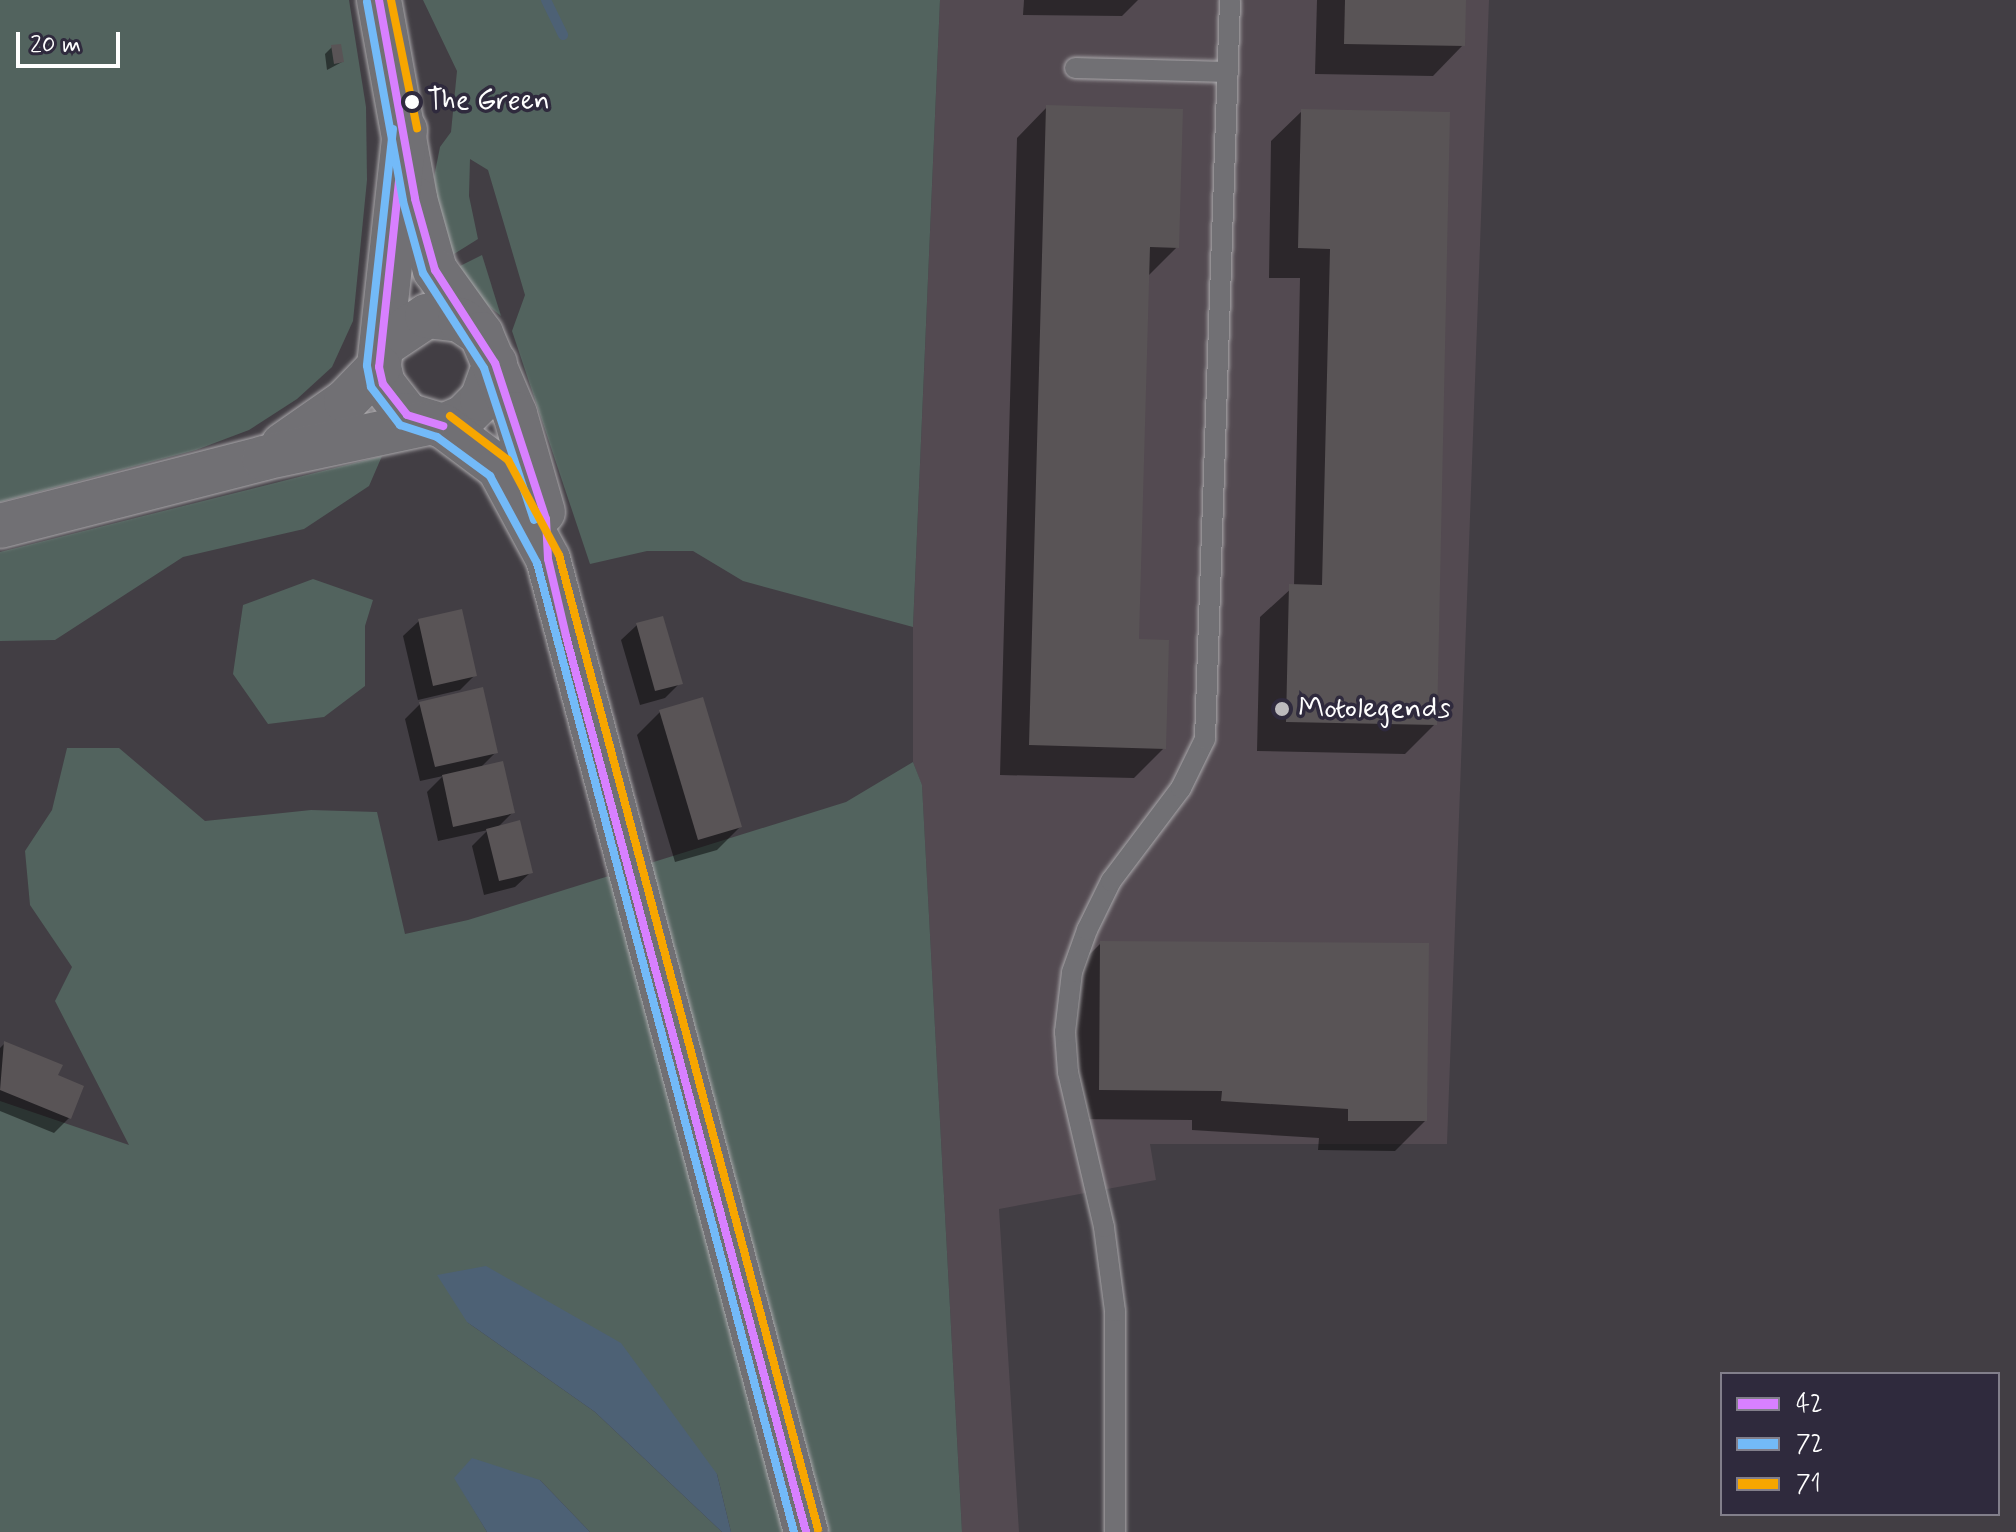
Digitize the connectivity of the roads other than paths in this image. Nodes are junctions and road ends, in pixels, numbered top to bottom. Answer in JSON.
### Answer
{"nodes":[{"id":1,"x":379,"y":0,"type":"edge"},
{"id":2,"x":1230,"y":0,"type":"edge"},
{"id":3,"x":1075,"y":68,"type":"dead end"},
{"id":4,"x":1228,"y":72,"type":"junction"},
{"id":5,"x":405,"y":130,"type":"junction"},
{"id":6,"x":488,"y":349,"type":"junction"},
{"id":7,"x":381,"y":356,"type":"junction"},
{"id":8,"x":433,"y":425,"type":"junction"},
{"id":9,"x":264,"y":458,"type":"junction"},
{"id":10,"x":0,"y":526,"type":"edge"},
{"id":11,"x":548,"y":559,"type":"junction"},
{"id":12,"x":806,"y":1532,"type":"edge"},
{"id":13,"x":1115,"y":1532,"type":"edge"}],
"edges":[{"from":1,"to":5,"type":"main road"},
{"from":2,"to":4,"type":"lane"},
{"from":3,"to":4,"type":"lane"},
{"from":4,"to":13,"type":"lane"},
{"from":5,"to":6,"type":"main road"},
{"from":5,"to":7,"type":"main road"},
{"from":6,"to":7,"type":"main road"},
{"from":6,"to":8,"type":"main road"},
{"from":6,"to":11,"type":"main road"},
{"from":7,"to":8,"type":"main road"},
{"from":7,"to":9,"type":"main road"},
{"from":8,"to":9,"type":"main road"},
{"from":8,"to":11,"type":"main road"},
{"from":9,"to":10,"type":"main road"},
{"from":11,"to":12,"type":"main road"}]}
